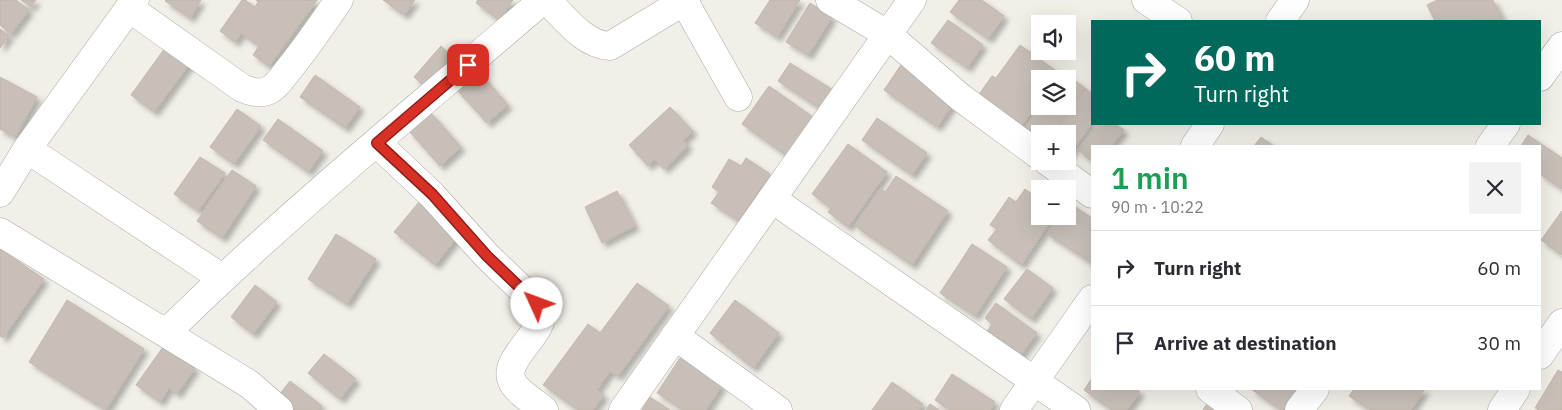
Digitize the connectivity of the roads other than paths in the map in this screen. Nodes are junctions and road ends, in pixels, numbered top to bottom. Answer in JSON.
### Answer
{"nodes":[{"id":1,"x":338,"y":0,"type":"edge"},
{"id":2,"x":543,"y":0,"type":"edge"},
{"id":3,"x":547,"y":0,"type":"edge"},
{"id":4,"x":830,"y":0,"type":"edge"},
{"id":5,"x":912,"y":0,"type":"edge"},
{"id":6,"x":1146,"y":0,"type":"edge"},
{"id":7,"x":1295,"y":0,"type":"edge"},
{"id":8,"x":685,"y":1,"type":"edge"},
{"id":9,"x":132,"y":4,"type":"edge"},
{"id":10,"x":1176,"y":20,"type":"edge"},
{"id":11,"x":1281,"y":20,"type":"edge"},
{"id":12,"x":887,"y":34,"type":"junction"},
{"id":13,"x":1562,"y":46,"type":"edge"},
{"id":14,"x":1541,"y":76,"type":"edge"},
{"id":15,"x":738,"y":97,"type":"dead end"},
{"id":16,"x":1209,"y":125,"type":"edge"},
{"id":17,"x":1505,"y":125,"type":"edge"},
{"id":18,"x":377,"y":143,"type":"junction"},
{"id":19,"x":1196,"y":145,"type":"edge"},
{"id":20,"x":1491,"y":145,"type":"edge"},
{"id":21,"x":27,"y":149,"type":"junction"},
{"id":22,"x":1031,"y":149,"type":"edge"},
{"id":23,"x":1059,"y":170,"type":"edge"},
{"id":24,"x":0,"y":193,"type":"edge"},
{"id":25,"x":1091,"y":193,"type":"edge"},
{"id":26,"x":772,"y":199,"type":"junction"},
{"id":27,"x":0,"y":232,"type":"edge"},
{"id":28,"x":222,"y":278,"type":"junction"},
{"id":29,"x":1091,"y":300,"type":"edge"},
{"id":30,"x":1562,"y":323,"type":"edge"},
{"id":31,"x":166,"y":334,"type":"junction"},
{"id":32,"x":675,"y":336,"type":"junction"},
{"id":33,"x":1541,"y":353,"type":"edge"},
{"id":34,"x":1035,"y":380,"type":"junction"},
{"id":35,"x":1211,"y":390,"type":"edge"},
{"id":36,"x":1314,"y":390,"type":"edge"},
{"id":37,"x":1515,"y":390,"type":"edge"},
{"id":38,"x":279,"y":410,"type":"edge"},
{"id":39,"x":544,"y":410,"type":"edge"},
{"id":40,"x":623,"y":410,"type":"edge"},
{"id":41,"x":778,"y":410,"type":"edge"},
{"id":42,"x":1014,"y":410,"type":"edge"},
{"id":43,"x":1076,"y":410,"type":"edge"},
{"id":44,"x":1238,"y":410,"type":"edge"},
{"id":45,"x":1299,"y":410,"type":"edge"},
{"id":46,"x":1502,"y":410,"type":"edge"}],
"edges":[{"from":1,"to":9,"type":"street"},
{"from":2,"to":18,"type":"street"},
{"from":3,"to":8,"type":"street"},
{"from":4,"to":12,"type":"street"},
{"from":5,"to":12,"type":"street"},
{"from":6,"to":10,"type":"street"},
{"from":7,"to":11,"type":"street"},
{"from":8,"to":15,"type":"street"},
{"from":9,"to":21,"type":"street"},
{"from":12,"to":22,"type":"street"},
{"from":12,"to":26,"type":"street"},
{"from":13,"to":14,"type":"street"},
{"from":16,"to":19,"type":"street"},
{"from":17,"to":20,"type":"street"},
{"from":18,"to":28,"type":"street"},
{"from":18,"to":39,"type":"street"},
{"from":21,"to":24,"type":"street"},
{"from":21,"to":28,"type":"street"},
{"from":23,"to":25,"type":"street"},
{"from":26,"to":32,"type":"street"},
{"from":26,"to":34,"type":"street"},
{"from":27,"to":31,"type":"street"},
{"from":28,"to":31,"type":"street"},
{"from":29,"to":34,"type":"street"},
{"from":30,"to":33,"type":"street"},
{"from":31,"to":38,"type":"street"},
{"from":32,"to":40,"type":"street"},
{"from":32,"to":41,"type":"street"},
{"from":34,"to":42,"type":"street"},
{"from":34,"to":43,"type":"street"},
{"from":35,"to":44,"type":"street"},
{"from":36,"to":45,"type":"street"},
{"from":37,"to":46,"type":"street"}]}
